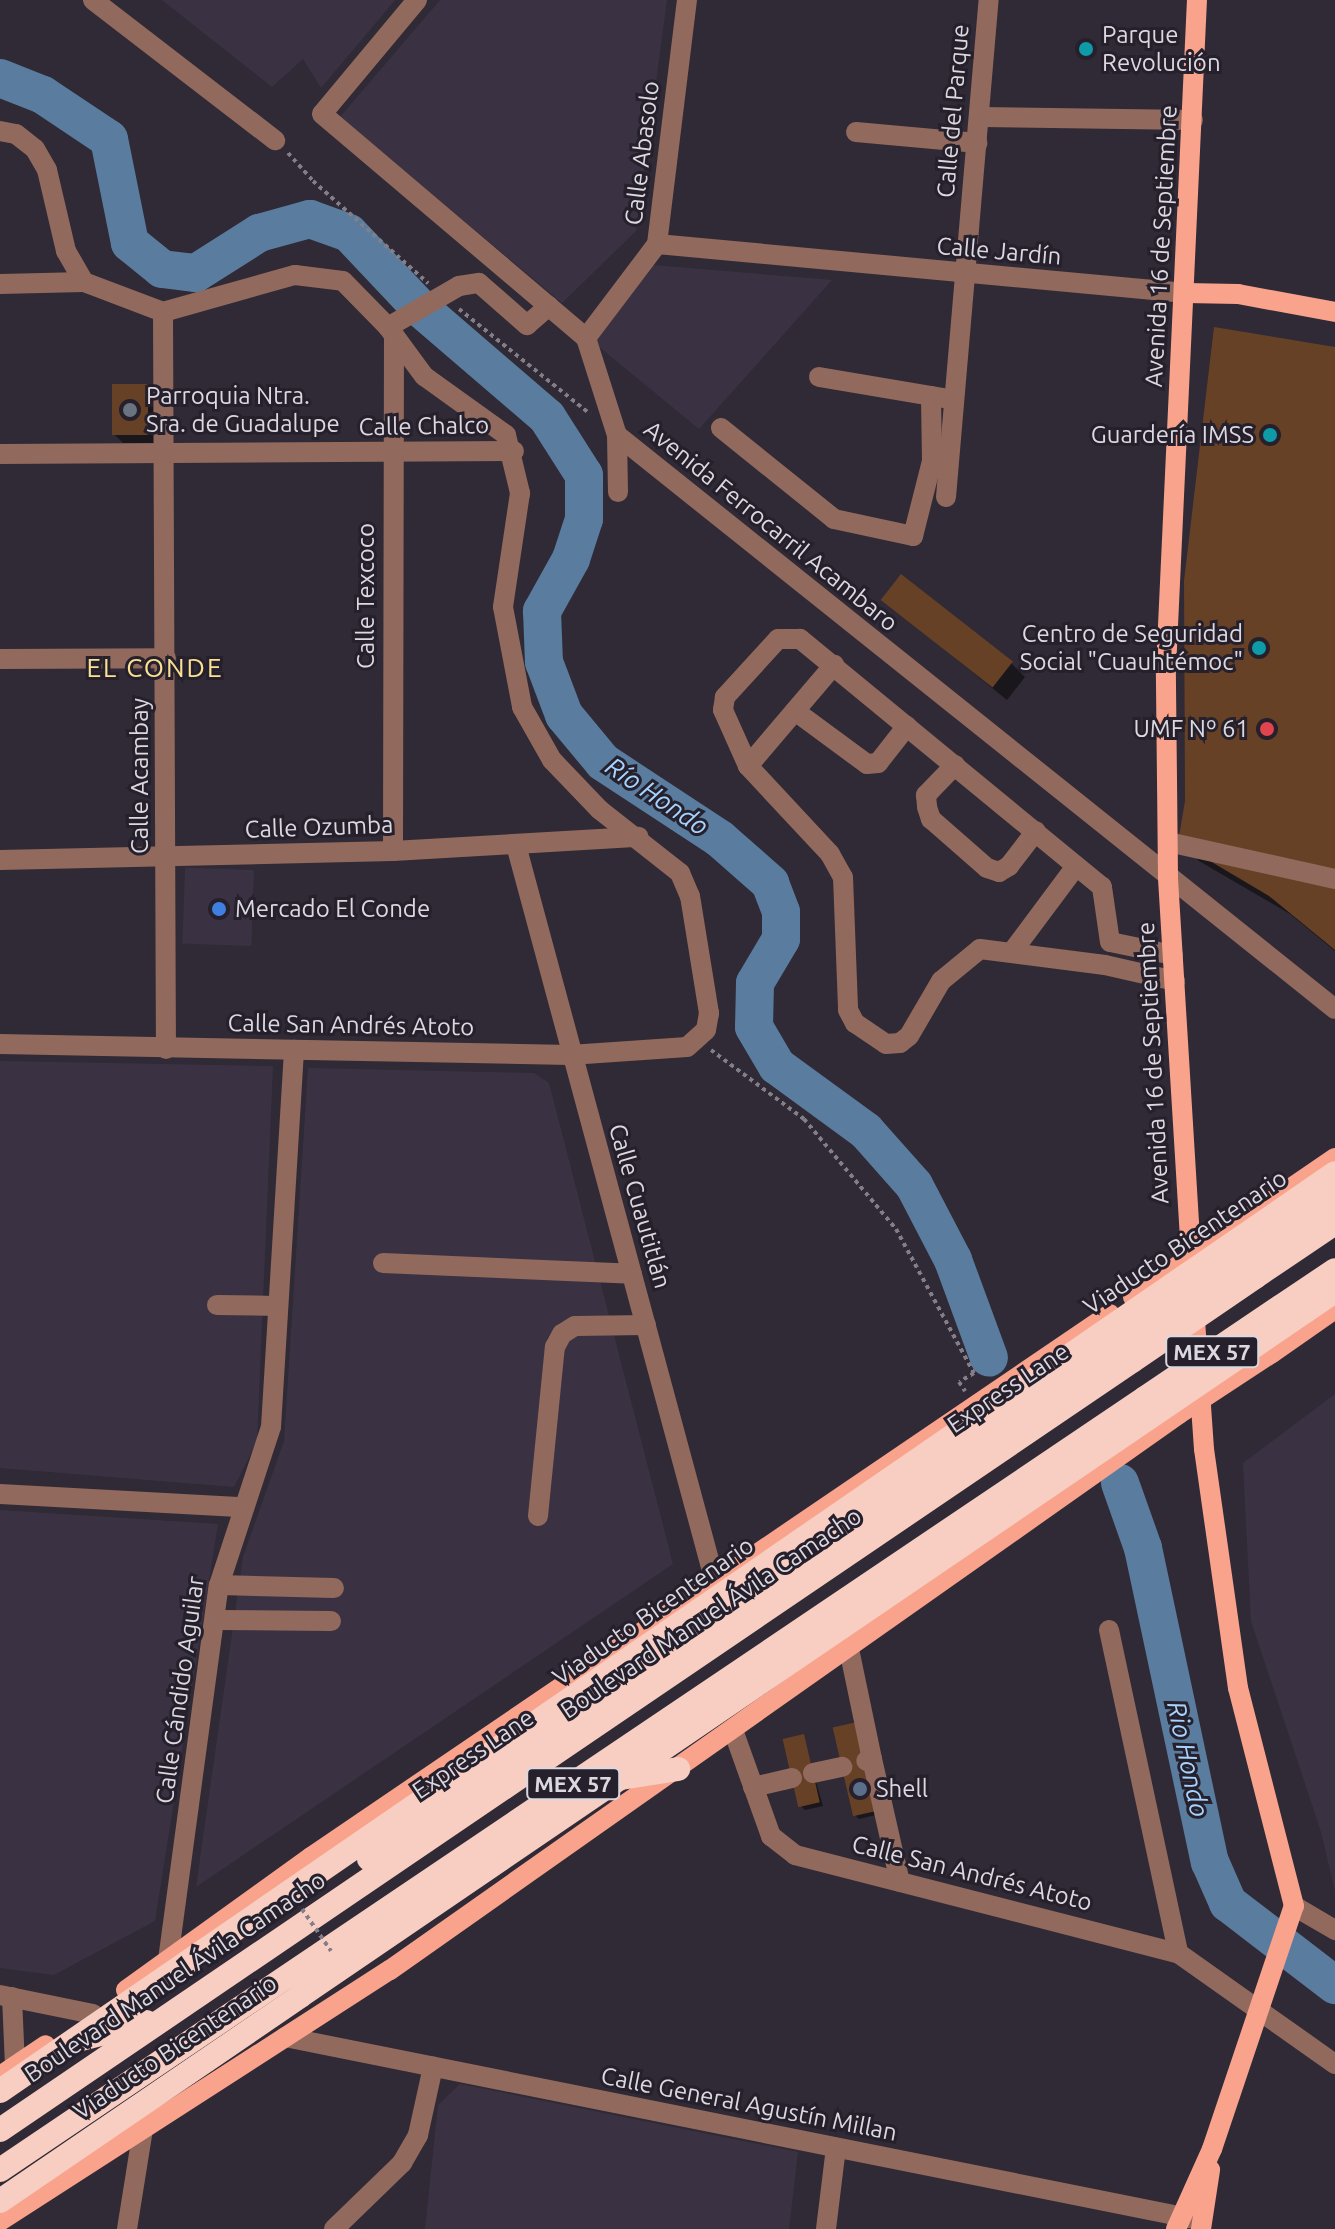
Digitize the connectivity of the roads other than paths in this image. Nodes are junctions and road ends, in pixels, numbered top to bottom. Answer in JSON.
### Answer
{"nodes":[{"id":1,"x":93,"y":0,"type":"edge"},
{"id":2,"x":417,"y":0,"type":"edge"},
{"id":3,"x":687,"y":0,"type":"edge"},
{"id":4,"x":989,"y":0,"type":"edge"},
{"id":5,"x":1197,"y":0,"type":"edge"},
{"id":6,"x":981,"y":117,"type":"junction"},
{"id":7,"x":1193,"y":120,"type":"junction"},
{"id":8,"x":0,"y":131,"type":"edge"},
{"id":9,"x":856,"y":132,"type":"dead end"},
{"id":10,"x":275,"y":140,"type":"dead end"},
{"id":11,"x":978,"y":143,"type":"junction"},
{"id":12,"x":657,"y":244,"type":"junction"},
{"id":13,"x":964,"y":274,"type":"junction"},
{"id":14,"x":84,"y":282,"type":"junction"},
{"id":15,"x":0,"y":284,"type":"edge"},
{"id":16,"x":1186,"y":293,"type":"junction"},
{"id":17,"x":549,"y":306,"type":"junction"},
{"id":18,"x":163,"y":312,"type":"junction"},
{"id":19,"x":1335,"y":312,"type":"edge"},
{"id":20,"x":394,"y":329,"type":"junction"},
{"id":21,"x":586,"y":338,"type":"junction"},
{"id":22,"x":819,"y":377,"type":"dead end"},
{"id":23,"x":931,"y":396,"type":"junction"},
{"id":24,"x":955,"y":400,"type":"junction"},
{"id":25,"x":721,"y":428,"type":"dead end"},
{"id":26,"x":617,"y":435,"type":"junction"},
{"id":27,"x":514,"y":451,"type":"junction"},
{"id":28,"x":167,"y":453,"type":"junction"},
{"id":29,"x":392,"y":453,"type":"junction"},
{"id":30,"x":0,"y":454,"type":"edge"},
{"id":31,"x":618,"y":492,"type":"dead end"},
{"id":32,"x":946,"y":497,"type":"dead end"},
{"id":33,"x":166,"y":658,"type":"junction"},
{"id":34,"x":0,"y":659,"type":"edge"},
{"id":35,"x":834,"y":665,"type":"junction"},
{"id":36,"x":795,"y":711,"type":"junction"},
{"id":37,"x":907,"y":726,"type":"junction"},
{"id":38,"x":955,"y":765,"type":"junction"},
{"id":39,"x":748,"y":766,"type":"junction"},
{"id":40,"x":1036,"y":831,"type":"junction"},
{"id":41,"x":639,"y":837,"type":"junction"},
{"id":42,"x":1168,"y":842,"type":"junction"},
{"id":43,"x":516,"y":845,"type":"junction"},
{"id":44,"x":393,"y":851,"type":"junction"},
{"id":45,"x":165,"y":858,"type":"junction"},
{"id":46,"x":0,"y":860,"type":"edge"},
{"id":47,"x":1076,"y":866,"type":"junction"},
{"id":48,"x":1168,"y":876,"type":"junction"},
{"id":49,"x":1335,"y":879,"type":"edge"},
{"id":50,"x":1110,"y":942,"type":"junction"},
{"id":51,"x":1012,"y":952,"type":"junction"},
{"id":52,"x":1173,"y":955,"type":"junction"},
{"id":53,"x":1105,"y":965,"type":"junction"},
{"id":54,"x":1175,"y":981,"type":"junction"},
{"id":55,"x":1335,"y":1009,"type":"edge"},
{"id":56,"x":0,"y":1044,"type":"edge"},
{"id":57,"x":166,"y":1049,"type":"junction"},
{"id":58,"x":294,"y":1050,"type":"junction"},
{"id":59,"x":570,"y":1055,"type":"junction"},
{"id":60,"x":1335,"y":1158,"type":"edge"},
{"id":61,"x":1335,"y":1173,"type":"edge"},
{"id":62,"x":1335,"y":1199,"type":"edge"},
{"id":63,"x":1335,"y":1223,"type":"edge"},
{"id":64,"x":383,"y":1263,"type":"dead end"},
{"id":65,"x":1335,"y":1270,"type":"edge"},
{"id":66,"x":632,"y":1274,"type":"junction"},
{"id":67,"x":1335,"y":1291,"type":"edge"},
{"id":68,"x":217,"y":1305,"type":"dead end"},
{"id":69,"x":278,"y":1306,"type":"junction"},
{"id":70,"x":1335,"y":1309,"type":"edge"},
{"id":71,"x":646,"y":1325,"type":"junction"},
{"id":72,"x":961,"y":1414,"type":"junction"},
{"id":73,"x":0,"y":1494,"type":"edge"},
{"id":74,"x":243,"y":1507,"type":"junction"},
{"id":75,"x":538,"y":1516,"type":"dead end"},
{"id":76,"x":873,"y":1537,"type":"junction"},
{"id":77,"x":715,"y":1582,"type":"junction"},
{"id":78,"x":219,"y":1585,"type":"junction"},
{"id":79,"x":334,"y":1588,"type":"dead end"},
{"id":80,"x":215,"y":1620,"type":"junction"},
{"id":81,"x":331,"y":1621,"type":"dead end"},
{"id":82,"x":1109,"y":1630,"type":"dead end"},
{"id":83,"x":849,"y":1649,"type":"junction"},
{"id":84,"x":733,"y":1730,"type":"junction"},
{"id":85,"x":842,"y":1767,"type":"dead end"},
{"id":86,"x":678,"y":1769,"type":"junction"},
{"id":87,"x":813,"y":1773,"type":"dead end"},
{"id":88,"x":792,"y":1778,"type":"dead end"},
{"id":89,"x":569,"y":1787,"type":"junction"},
{"id":90,"x":753,"y":1787,"type":"junction"},
{"id":91,"x":900,"y":1882,"type":"junction"},
{"id":92,"x":1293,"y":1912,"type":"junction"},
{"id":93,"x":1335,"y":1930,"type":"edge"},
{"id":94,"x":1178,"y":1953,"type":"junction"},
{"id":95,"x":168,"y":1960,"type":"junction"},
{"id":96,"x":6,"y":1996,"type":"edge"},
{"id":97,"x":1260,"y":2010,"type":"junction"},
{"id":98,"x":93,"y":2014,"type":"junction"},
{"id":99,"x":165,"y":2017,"type":"junction"},
{"id":100,"x":285,"y":2037,"type":"junction"},
{"id":101,"x":39,"y":2050,"type":"junction"},
{"id":102,"x":1335,"y":2064,"type":"edge"},
{"id":103,"x":433,"y":2067,"type":"junction"},
{"id":104,"x":8,"y":2071,"type":"edge"},
{"id":105,"x":0,"y":2091,"type":"edge"},
{"id":106,"x":0,"y":2111,"type":"edge"},
{"id":107,"x":143,"y":2129,"type":"junction"},
{"id":108,"x":0,"y":2130,"type":"edge"},
{"id":109,"x":836,"y":2148,"type":"junction"},
{"id":110,"x":1212,"y":2149,"type":"junction"},
{"id":111,"x":0,"y":2170,"type":"edge"},
{"id":112,"x":0,"y":2201,"type":"edge"},
{"id":113,"x":0,"y":2221,"type":"edge"},
{"id":114,"x":1179,"y":2223,"type":"edge"},
{"id":115,"x":1202,"y":2225,"type":"edge"},
{"id":116,"x":127,"y":2229,"type":"edge"},
{"id":117,"x":334,"y":2229,"type":"edge"},
{"id":118,"x":826,"y":2229,"type":"edge"}],
"edges":[{"from":1,"to":10,"type":"street"},
{"from":2,"to":17,"type":"street"},
{"from":3,"to":12,"type":"street","name":"Calle Abasolo"},
{"from":4,"to":6,"type":"street","name":"Calle del Parque"},
{"from":5,"to":7,"type":"main road","name":"Avenida 16 de Septiembre"},
{"from":6,"to":7,"type":"street"},
{"from":6,"to":11,"type":"street","name":"Calle del Parque"},
{"from":7,"to":16,"type":"main road","name":"Avenida 16 de Septiembre"},
{"from":8,"to":14,"type":"street"},
{"from":9,"to":11,"type":"street"},
{"from":11,"to":13,"type":"street","name":"Calle del Parque"},
{"from":12,"to":13,"type":"street","name":"Calle Jardín"},
{"from":12,"to":21,"type":"street","name":"Calle Abasolo"},
{"from":13,"to":16,"type":"street","name":"Calle Jardín"},
{"from":13,"to":24,"type":"street","name":"Calle del Parque"},
{"from":14,"to":15,"type":"street"},
{"from":14,"to":18,"type":"street"},
{"from":16,"to":19,"type":"main road","name":"Calle Jardín"},
{"from":16,"to":42,"type":"main road","name":"Avenida 16 de Septiembre"},
{"from":17,"to":20,"type":"street"},
{"from":17,"to":21,"type":"street"},
{"from":18,"to":20,"type":"street"},
{"from":18,"to":28,"type":"street","name":"Calle Acambay"},
{"from":20,"to":27,"type":"street"},
{"from":20,"to":29,"type":"street","name":"Calle Texcoco"},
{"from":21,"to":26,"type":"street","name":"Avenida Ferrocarril Acambaro"},
{"from":22,"to":23,"type":"street"},
{"from":23,"to":24,"type":"street"},
{"from":23,"to":25,"type":"street"},
{"from":24,"to":32,"type":"street","name":"Calle del Parque"},
{"from":26,"to":31,"type":"street"},
{"from":26,"to":48,"type":"street","name":"Avenida Ferrocarril Acambaro"},
{"from":27,"to":29,"type":"street","name":"Calle Chalco"},
{"from":27,"to":41,"type":"street"},
{"from":28,"to":29,"type":"street","name":"Calle Chalco"},
{"from":28,"to":30,"type":"street","name":"Calle Chalco"},
{"from":28,"to":33,"type":"street","name":"Calle Acambay"},
{"from":29,"to":44,"type":"street","name":"Calle Texcoco"},
{"from":33,"to":34,"type":"street"},
{"from":33,"to":45,"type":"street","name":"Calle Acambay"},
{"from":35,"to":36,"type":"street"},
{"from":35,"to":37,"type":"street"},
{"from":35,"to":39,"type":"street"},
{"from":36,"to":37,"type":"street"},
{"from":36,"to":39,"type":"street"},
{"from":37,"to":38,"type":"street"},
{"from":38,"to":40,"type":"street"},
{"from":38,"to":40,"type":"street"},
{"from":39,"to":51,"type":"street"},
{"from":40,"to":47,"type":"street"},
{"from":41,"to":43,"type":"street","name":"Calle Ozumba"},
{"from":41,"to":59,"type":"street","name":"Calle San Andrés Atoto"},
{"from":42,"to":48,"type":"main road","name":"Avenida 16 de Septiembre"},
{"from":42,"to":49,"type":"street"},
{"from":43,"to":44,"type":"street","name":"Calle Ozumba"},
{"from":43,"to":59,"type":"street","name":"Calle Cuautitlán"},
{"from":44,"to":45,"type":"street","name":"Calle Ozumba"},
{"from":45,"to":46,"type":"street","name":"Calle Ozumba"},
{"from":45,"to":57,"type":"street","name":"Calle Acambay"},
{"from":47,"to":50,"type":"street"},
{"from":47,"to":51,"type":"street"},
{"from":48,"to":52,"type":"main road","name":"Avenida 16 de Septiembre"},
{"from":48,"to":55,"type":"street","name":"Avenida Ferrocarril Acambaro"},
{"from":50,"to":52,"type":"street"},
{"from":50,"to":53,"type":"street"},
{"from":51,"to":53,"type":"street"},
{"from":52,"to":54,"type":"main road","name":"Avenida 16 de Septiembre"},
{"from":53,"to":54,"type":"street"},
{"from":54,"to":92,"type":"main road","name":"Avenida 16 de Septiembre"},
{"from":56,"to":57,"type":"street","name":"Calle San Andrés Atoto"},
{"from":57,"to":58,"type":"street","name":"Calle San Andrés Atoto"},
{"from":58,"to":59,"type":"street","name":"Calle San Andrés Atoto"},
{"from":58,"to":69,"type":"street","name":"Calle Cándido Aguilar"},
{"from":59,"to":66,"type":"street","name":"Calle Cuautitlán"},
{"from":60,"to":72,"type":"main road","bridge":true},
{"from":61,"to":105,"type":"highway","name":"Viaducto Bicentenario","bridge":true},
{"from":62,"to":106,"type":"highway","name":"Express Lane","bridge":true},
{"from":63,"to":76,"type":"highway","name":"Boulevard Manuel Ávila Camacho","number":"MEX 57","bridge":true},
{"from":64,"to":66,"type":"street"},
{"from":65,"to":89,"type":"highway","number":"MEX 57","bridge":true},
{"from":66,"to":71,"type":"street","name":"Calle Cuautitlán"},
{"from":67,"to":112,"type":"highway","name":"Viaducto Bicentenario","bridge":true},
{"from":68,"to":69,"type":"street"},
{"from":69,"to":74,"type":"street","name":"Calle Cándido Aguilar"},
{"from":70,"to":83,"type":"main road","bridge":true},
{"from":71,"to":75,"type":"street"},
{"from":71,"to":77,"type":"street","name":"Calle Cuautitlán"},
{"from":72,"to":76,"type":"highway"},
{"from":72,"to":77,"type":"main road"},
{"from":73,"to":74,"type":"street"},
{"from":74,"to":78,"type":"street","name":"Calle Cándido Aguilar"},
{"from":76,"to":99,"type":"highway","name":"Boulevard Manuel Ávila Camacho","number":"MEX 57"},
{"from":77,"to":95,"type":"main road"},
{"from":78,"to":79,"type":"street"},
{"from":78,"to":80,"type":"street","name":"Calle Cándido Aguilar"},
{"from":80,"to":81,"type":"street"},
{"from":80,"to":95,"type":"street","name":"Calle Cándido Aguilar"},
{"from":82,"to":94,"type":"street"},
{"from":83,"to":84,"type":"main road"},
{"from":83,"to":91,"type":"street"},
{"from":84,"to":86,"type":"main road"},
{"from":84,"to":90,"type":"street","name":"Calle San Andrés Atoto"},
{"from":85,"to":87,"type":"street"},
{"from":86,"to":89,"type":"highway"},
{"from":86,"to":100,"type":"main road"},
{"from":88,"to":90,"type":"street"},
{"from":89,"to":111,"type":"highway","number":"MEX 57"},
{"from":90,"to":91,"type":"street","name":"Calle San Andrés Atoto"},
{"from":91,"to":94,"type":"street","name":"Calle San Andrés Atoto"},
{"from":92,"to":93,"type":"street"},
{"from":92,"to":97,"type":"main road"},
{"from":94,"to":97,"type":"street","name":"Calle San Andrés Atoto"},
{"from":95,"to":98,"type":"main road"},
{"from":96,"to":98,"type":"street"},
{"from":96,"to":104,"type":"street"},
{"from":97,"to":102,"type":"street","name":"Calle San Andrés Atoto"},
{"from":97,"to":110,"type":"main road"},
{"from":98,"to":101,"type":"main road"},
{"from":99,"to":101,"type":"highway"},
{"from":99,"to":108,"type":"highway","name":"Boulevard Manuel Ávila Camacho","number":"MEX 57"},
{"from":100,"to":103,"type":"street","name":"Calle General Agustín Millan"},
{"from":100,"to":107,"type":"main road"},
{"from":101,"to":104,"type":"main road"},
{"from":103,"to":109,"type":"street","name":"Calle General Agustín Millan"},
{"from":103,"to":117,"type":"street"},
{"from":107,"to":113,"type":"main road"},
{"from":107,"to":116,"type":"street"},
{"from":109,"to":114,"type":"street","name":"Calle General Agustín Millan"},
{"from":109,"to":118,"type":"street"},
{"from":110,"to":114,"type":"main road"},
{"from":110,"to":115,"type":"main road"},
{"from":114,"to":115,"type":"street","name":"Calle General Agustín Millan"}]}
